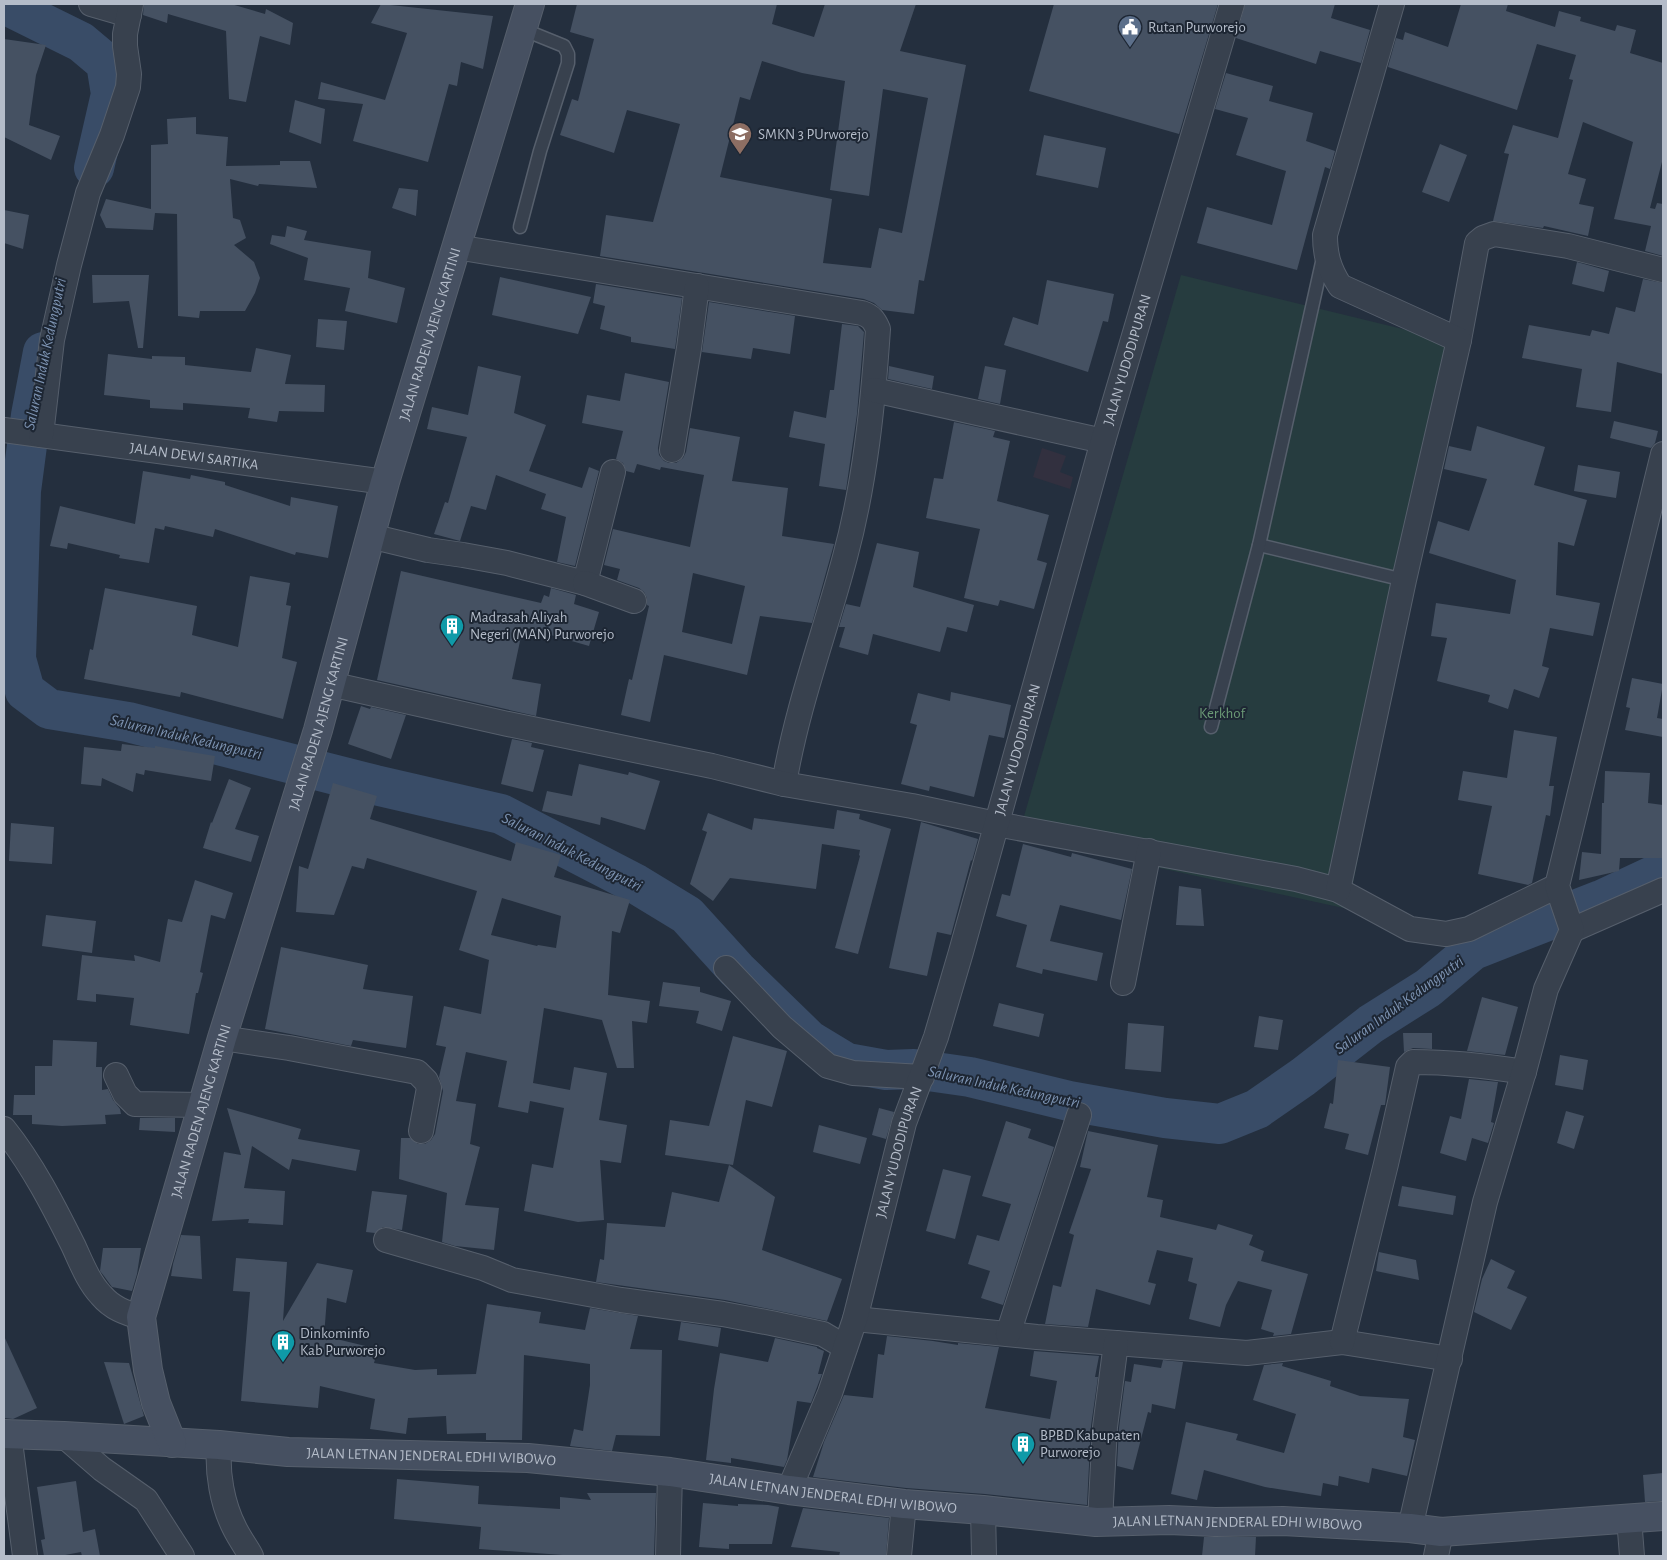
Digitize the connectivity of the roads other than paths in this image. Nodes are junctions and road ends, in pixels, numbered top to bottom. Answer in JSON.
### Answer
{"nodes":[{"id":1,"x":91,"y":4,"type":"edge"},
{"id":2,"x":1232,"y":4,"type":"edge"},
{"id":3,"x":1392,"y":4,"type":"edge"},
{"id":4,"x":130,"y":9,"type":"edge"},
{"id":5,"x":526,"y":16,"type":"edge"},
{"id":6,"x":520,"y":227,"type":"dead end"},
{"id":7,"x":456,"y":247,"type":"junction"},
{"id":8,"x":1325,"y":250,"type":"junction"},
{"id":9,"x":1663,"y":270,"type":"edge"},
{"id":10,"x":697,"y":286,"type":"junction"},
{"id":11,"x":1459,"y":340,"type":"junction"},
{"id":12,"x":874,"y":390,"type":"junction"},
{"id":13,"x":4,"y":430,"type":"edge"},
{"id":14,"x":40,"y":435,"type":"junction"},
{"id":15,"x":1103,"y":441,"type":"junction"},
{"id":16,"x":672,"y":450,"type":"dead end"},
{"id":17,"x":1663,"y":454,"type":"edge"},
{"id":18,"x":613,"y":472,"type":"dead end"},
{"id":19,"x":385,"y":482,"type":"junction"},
{"id":20,"x":1656,"y":515,"type":"edge"},
{"id":21,"x":370,"y":536,"type":"junction"},
{"id":22,"x":1259,"y":545,"type":"junction"},
{"id":23,"x":1404,"y":580,"type":"junction"},
{"id":24,"x":585,"y":583,"type":"junction"},
{"id":25,"x":634,"y":601,"type":"dead end"},
{"id":26,"x":330,"y":684,"type":"junction"},
{"id":27,"x":1210,"y":727,"type":"dead end"},
{"id":28,"x":784,"y":784,"type":"junction"},
{"id":29,"x":996,"y":824,"type":"junction"},
{"id":30,"x":1149,"y":851,"type":"junction"},
{"id":31,"x":1338,"y":890,"type":"junction"},
{"id":32,"x":1663,"y":890,"type":"edge"},
{"id":33,"x":1565,"y":910,"type":"junction"},
{"id":34,"x":726,"y":968,"type":"dead end"},
{"id":35,"x":1123,"y":983,"type":"dead end"},
{"id":36,"x":222,"y":1038,"type":"junction"},
{"id":37,"x":1524,"y":1072,"type":"junction"},
{"id":38,"x":116,"y":1075,"type":"dead end"},
{"id":39,"x":922,"y":1075,"type":"junction"},
{"id":40,"x":202,"y":1105,"type":"junction"},
{"id":41,"x":1079,"y":1115,"type":"dead end"},
{"id":42,"x":4,"y":1129,"type":"edge"},
{"id":43,"x":421,"y":1131,"type":"dead end"},
{"id":44,"x":386,"y":1240,"type":"dead end"},
{"id":45,"x":141,"y":1317,"type":"junction"},
{"id":46,"x":855,"y":1319,"type":"junction"},
{"id":47,"x":1008,"y":1334,"type":"junction"},
{"id":48,"x":1342,"y":1342,"type":"junction"},
{"id":49,"x":1116,"y":1343,"type":"junction"},
{"id":50,"x":845,"y":1347,"type":"junction"},
{"id":51,"x":1450,"y":1359,"type":"junction"},
{"id":52,"x":6,"y":1434,"type":"edge"},
{"id":53,"x":64,"y":1436,"type":"junction"},
{"id":54,"x":172,"y":1443,"type":"junction"},
{"id":55,"x":219,"y":1445,"type":"junction"},
{"id":56,"x":670,"y":1472,"type":"junction"},
{"id":57,"x":789,"y":1490,"type":"junction"},
{"id":58,"x":904,"y":1504,"type":"junction"},
{"id":59,"x":983,"y":1510,"type":"junction"},
{"id":60,"x":1663,"y":1516,"type":"edge"},
{"id":61,"x":1629,"y":1518,"type":"junction"},
{"id":62,"x":1100,"y":1521,"type":"junction"},
{"id":63,"x":1410,"y":1528,"type":"junction"},
{"id":64,"x":1439,"y":1544,"type":"edge"},
{"id":65,"x":25,"y":1556,"type":"edge"},
{"id":66,"x":182,"y":1556,"type":"edge"},
{"id":67,"x":251,"y":1556,"type":"edge"},
{"id":68,"x":668,"y":1556,"type":"edge"},
{"id":69,"x":900,"y":1556,"type":"edge"},
{"id":70,"x":984,"y":1556,"type":"edge"},
{"id":71,"x":1632,"y":1556,"type":"edge"}],
"edges":[{"from":1,"to":4,"type":"street"},
{"from":2,"to":15,"type":"street","name":"JALAN YUDODIPURAN"},
{"from":3,"to":8,"type":"street"},
{"from":4,"to":14,"type":"street"},
{"from":5,"to":6,"type":"lane"},
{"from":5,"to":7,"type":"street","name":"JALAN RADEN AJENG KARTINI"},
{"from":7,"to":10,"type":"street"},
{"from":7,"to":19,"type":"street","name":"JALAN RADEN AJENG KARTINI"},
{"from":8,"to":11,"type":"street"},
{"from":8,"to":22,"type":"lane"},
{"from":9,"to":11,"type":"street"},
{"from":10,"to":12,"type":"street"},
{"from":10,"to":16,"type":"street"},
{"from":11,"to":23,"type":"street"},
{"from":12,"to":15,"type":"street"},
{"from":12,"to":28,"type":"street"},
{"from":13,"to":14,"type":"street","name":"JALAN DEWI SARTIKA"},
{"from":14,"to":19,"type":"street","name":"JALAN DEWI SARTIKA"},
{"from":15,"to":29,"type":"street","name":"JALAN YUDODIPURAN"},
{"from":17,"to":20,"type":"street"},
{"from":18,"to":24,"type":"street"},
{"from":19,"to":21,"type":"street","name":"JALAN RADEN AJENG KARTINI"},
{"from":20,"to":33,"type":"street"},
{"from":21,"to":24,"type":"street"},
{"from":21,"to":26,"type":"street","name":"JALAN RADEN AJENG KARTINI"},
{"from":22,"to":23,"type":"lane"},
{"from":22,"to":27,"type":"lane"},
{"from":23,"to":31,"type":"street"},
{"from":24,"to":25,"type":"street"},
{"from":26,"to":28,"type":"street"},
{"from":26,"to":36,"type":"street","name":"JALAN RADEN AJENG KARTINI"},
{"from":28,"to":29,"type":"street"},
{"from":29,"to":30,"type":"street"},
{"from":29,"to":39,"type":"street","name":"JALAN YUDODIPURAN"},
{"from":30,"to":31,"type":"street"},
{"from":30,"to":35,"type":"street"},
{"from":31,"to":33,"type":"street"},
{"from":32,"to":33,"type":"street"},
{"from":33,"to":37,"type":"street"},
{"from":34,"to":39,"type":"street"},
{"from":36,"to":40,"type":"street","name":"JALAN RADEN AJENG KARTINI"},
{"from":36,"to":43,"type":"street"},
{"from":37,"to":48,"type":"street"},
{"from":37,"to":51,"type":"street"},
{"from":38,"to":40,"type":"street"},
{"from":39,"to":46,"type":"street","name":"JALAN YUDODIPURAN"},
{"from":40,"to":45,"type":"street","name":"JALAN RADEN AJENG KARTINI"},
{"from":41,"to":47,"type":"street"},
{"from":42,"to":45,"type":"street"},
{"from":44,"to":50,"type":"street"},
{"from":45,"to":54,"type":"street","name":"JALAN RADEN AJENG KARTINI"},
{"from":46,"to":47,"type":"street"},
{"from":46,"to":50,"type":"street","name":"JALAN YUDODIPURAN"},
{"from":47,"to":49,"type":"street"},
{"from":48,"to":49,"type":"street"},
{"from":48,"to":51,"type":"street"},
{"from":49,"to":62,"type":"street"},
{"from":50,"to":57,"type":"street","name":"JALAN YUDODIPURAN"},
{"from":51,"to":63,"type":"street"},
{"from":52,"to":53,"type":"street","name":"JALAN LETNAN JENDERAL EDHI WIBOWO"},
{"from":52,"to":65,"type":"street"},
{"from":53,"to":54,"type":"street","name":"JALAN LETNAN JENDERAL EDHI WIBOWO"},
{"from":53,"to":66,"type":"street"},
{"from":54,"to":55,"type":"street","name":"JALAN LETNAN JENDERAL EDHI WIBOWO"},
{"from":55,"to":56,"type":"street","name":"JALAN LETNAN JENDERAL EDHI WIBOWO"},
{"from":55,"to":67,"type":"street"},
{"from":56,"to":57,"type":"street","name":"JALAN LETNAN JENDERAL EDHI WIBOWO"},
{"from":56,"to":68,"type":"street"},
{"from":57,"to":58,"type":"street","name":"JALAN LETNAN JENDERAL EDHI WIBOWO"},
{"from":58,"to":59,"type":"street","name":"JALAN LETNAN JENDERAL EDHI WIBOWO"},
{"from":58,"to":69,"type":"street"},
{"from":59,"to":62,"type":"street","name":"JALAN LETNAN JENDERAL EDHI WIBOWO"},
{"from":59,"to":70,"type":"street"},
{"from":60,"to":61,"type":"street","name":"JALAN LETNAN JENDERAL EDHI WIBOWO"},
{"from":61,"to":64,"type":"street","name":"JALAN LETNAN JENDERAL EDHI WIBOWO"},
{"from":61,"to":71,"type":"street"},
{"from":62,"to":63,"type":"street","name":"JALAN LETNAN JENDERAL EDHI WIBOWO"},
{"from":63,"to":64,"type":"street","name":"JALAN LETNAN JENDERAL EDHI WIBOWO"}]}
